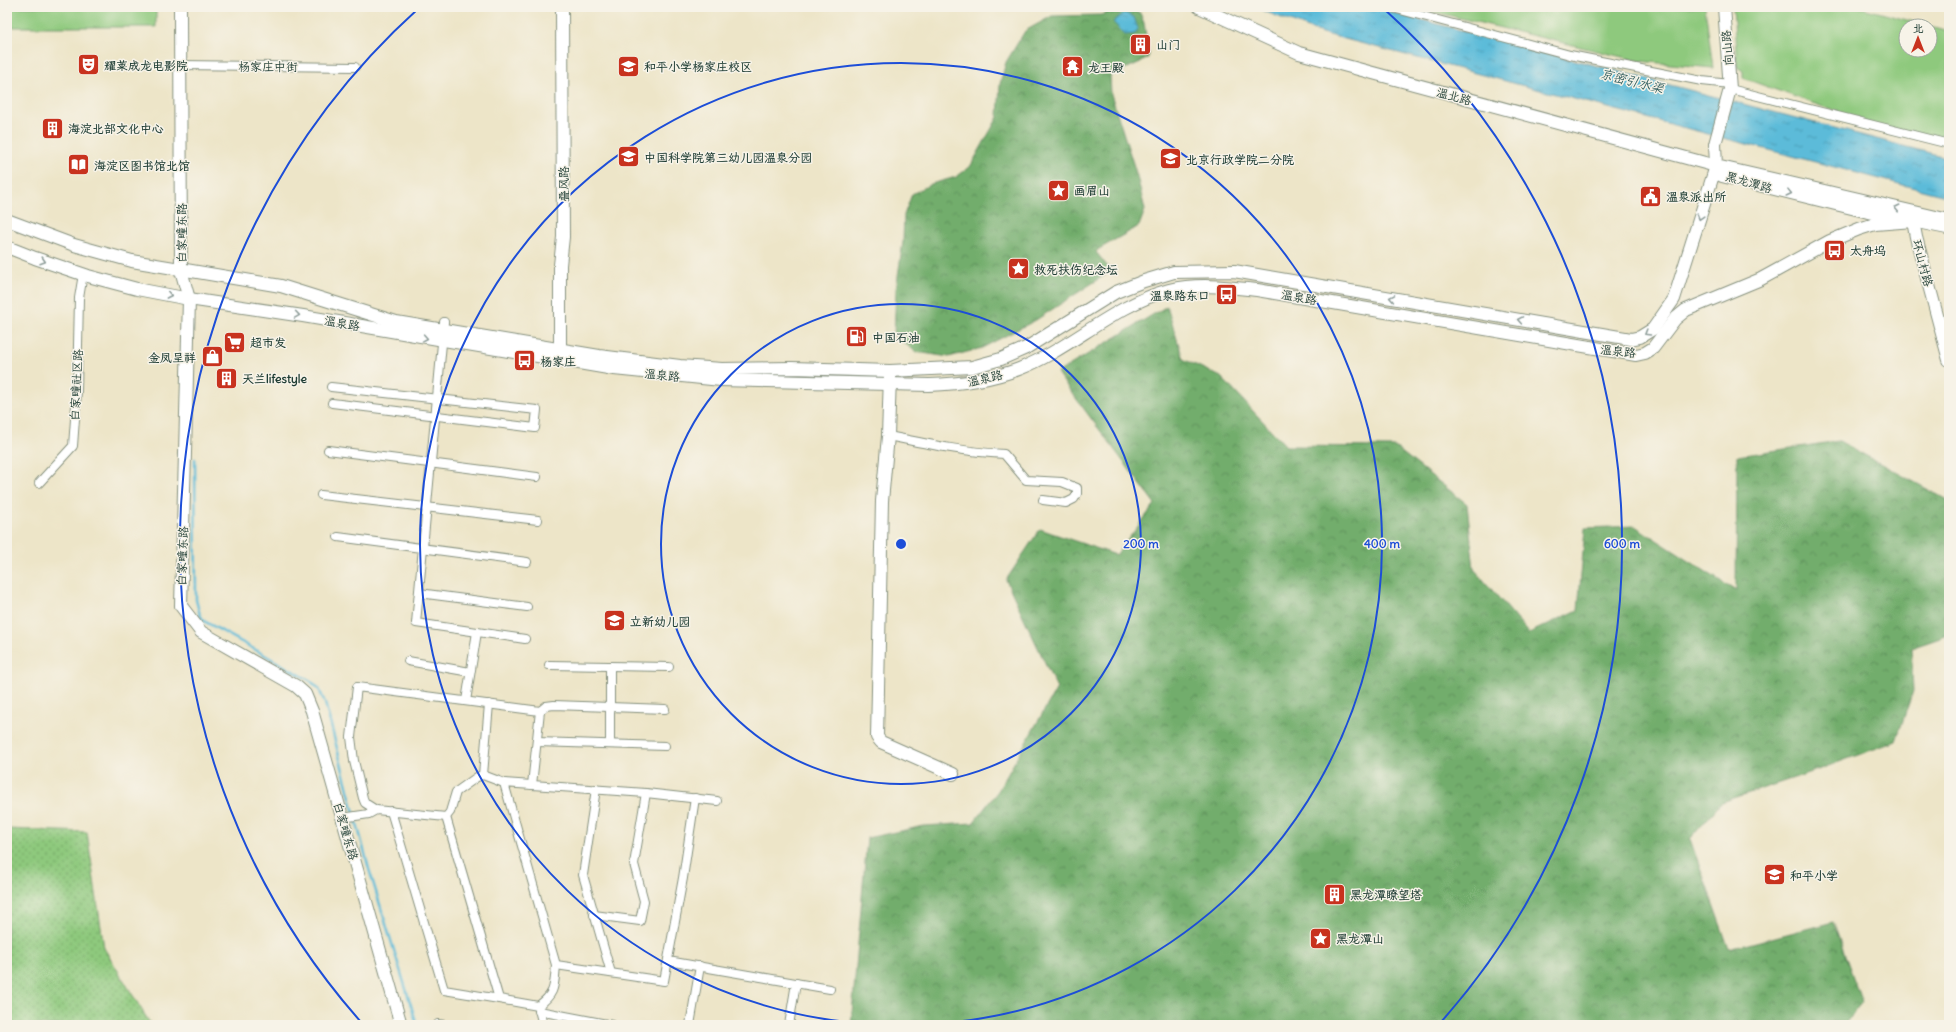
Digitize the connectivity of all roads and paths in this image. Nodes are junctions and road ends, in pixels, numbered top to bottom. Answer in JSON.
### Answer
{"nodes":[{"id":1,"x":180,"y":7,"type":"edge"},
{"id":2,"x":562,"y":7,"type":"edge"},
{"id":3,"x":1199,"y":7,"type":"edge"},
{"id":4,"x":1389,"y":7,"type":"edge"},
{"id":5,"x":1724,"y":7,"type":"edge"},
{"id":6,"x":180,"y":66,"type":"junction"},
{"id":7,"x":355,"y":66,"type":"dead end"},
{"id":8,"x":1730,"y":87,"type":"junction"},
{"id":9,"x":1949,"y":144,"type":"edge"},
{"id":10,"x":1716,"y":166,"type":"junction"},
{"id":11,"x":1913,"y":217,"type":"junction"},
{"id":12,"x":7,"y":220,"type":"edge"},
{"id":13,"x":1949,"y":220,"type":"edge"},
{"id":14,"x":1949,"y":228,"type":"edge"},
{"id":15,"x":7,"y":247,"type":"edge"},
{"id":16,"x":181,"y":270,"type":"junction"},
{"id":17,"x":83,"y":274,"type":"junction"},
{"id":18,"x":188,"y":299,"type":"junction"},
{"id":19,"x":443,"y":331,"type":"junction"},
{"id":20,"x":1620,"y":338,"type":"junction"},
{"id":21,"x":1618,"y":353,"type":"junction"},
{"id":22,"x":560,"y":355,"type":"junction"},
{"id":23,"x":1949,"y":360,"type":"edge"},
{"id":24,"x":890,"y":377,"type":"junction"},
{"id":25,"x":331,"y":387,"type":"dead end"},
{"id":26,"x":437,"y":399,"type":"junction"},
{"id":27,"x":332,"y":403,"type":"dead end"},
{"id":28,"x":435,"y":416,"type":"junction"},
{"id":29,"x":888,"y":436,"type":"junction"},
{"id":30,"x":328,"y":450,"type":"dead end"},
{"id":31,"x":431,"y":463,"type":"junction"},
{"id":32,"x":537,"y":477,"type":"dead end"},
{"id":33,"x":39,"y":483,"type":"dead end"},
{"id":34,"x":321,"y":494,"type":"dead end"},
{"id":35,"x":1043,"y":500,"type":"dead end"},
{"id":36,"x":427,"y":507,"type":"junction"},
{"id":37,"x":538,"y":520,"type":"dead end"},
{"id":38,"x":338,"y":537,"type":"dead end"},
{"id":39,"x":423,"y":548,"type":"junction"},
{"id":40,"x":527,"y":562,"type":"dead end"},
{"id":41,"x":419,"y":593,"type":"junction"},
{"id":42,"x":527,"y":607,"type":"dead end"},
{"id":43,"x":477,"y":632,"type":"junction"},
{"id":44,"x":525,"y":639,"type":"dead end"},
{"id":45,"x":408,"y":661,"type":"dead end"},
{"id":46,"x":549,"y":665,"type":"dead end"},
{"id":47,"x":610,"y":666,"type":"junction"},
{"id":48,"x":669,"y":667,"type":"dead end"},
{"id":49,"x":470,"y":672,"type":"junction"},
{"id":50,"x":466,"y":701,"type":"junction"},
{"id":51,"x":489,"y":704,"type":"junction"},
{"id":52,"x":610,"y":707,"type":"junction"},
{"id":53,"x":666,"y":709,"type":"dead end"},
{"id":54,"x":540,"y":711,"type":"junction"},
{"id":55,"x":537,"y":742,"type":"junction"},
{"id":56,"x":610,"y":744,"type":"junction"},
{"id":57,"x":665,"y":746,"type":"dead end"},
{"id":58,"x":953,"y":774,"type":"dead end"},
{"id":59,"x":483,"y":775,"type":"junction"},
{"id":60,"x":504,"y":783,"type":"junction"},
{"id":61,"x":532,"y":785,"type":"junction"},
{"id":62,"x":596,"y":789,"type":"junction"},
{"id":63,"x":646,"y":793,"type":"junction"},
{"id":64,"x":695,"y":798,"type":"junction"},
{"id":65,"x":717,"y":801,"type":"dead end"},
{"id":66,"x":376,"y":810,"type":"junction"},
{"id":67,"x":392,"y":812,"type":"junction"},
{"id":68,"x":351,"y":817,"type":"junction"},
{"id":69,"x":446,"y":817,"type":"junction"},
{"id":70,"x":594,"y":915,"type":"junction"},
{"id":71,"x":668,"y":961,"type":"junction"},
{"id":72,"x":556,"y":964,"type":"junction"},
{"id":73,"x":700,"y":966,"type":"junction"},
{"id":74,"x":611,"y":973,"type":"junction"},
{"id":75,"x":796,"y":983,"type":"junction"},
{"id":76,"x":830,"y":989,"type":"dead end"},
{"id":77,"x":499,"y":999,"type":"junction"},
{"id":78,"x":539,"y":1009,"type":"junction"},
{"id":79,"x":401,"y":1025,"type":"edge"},
{"id":80,"x":543,"y":1025,"type":"edge"},
{"id":81,"x":612,"y":1025,"type":"edge"},
{"id":82,"x":690,"y":1025,"type":"edge"},
{"id":83,"x":789,"y":1025,"type":"edge"}],
"edges":[{"from":1,"to":6,"type":"main road","name":"白家疃东路"},
{"from":2,"to":22,"type":"main road","name":"叠风路"},
{"from":3,"to":10,"type":"main road","name":"温北路"},
{"from":4,"to":8,"type":"street"},
{"from":5,"to":8,"type":"main road","name":"向山路"},
{"from":6,"to":7,"type":"street","name":"杨家庄中街"},
{"from":6,"to":16,"type":"main road","name":"白家疃东路"},
{"from":8,"to":9,"type":"street"},
{"from":8,"to":10,"type":"main road","name":"向山路"},
{"from":10,"to":11,"type":"main road","name":"黑龙潭路"},
{"from":10,"to":20,"type":"main road","name":"温泉路","one_way":true},
{"from":11,"to":13,"type":"main road","name":"黑龙潭路"},
{"from":11,"to":14,"type":"main road","name":"黑龙潭路"},
{"from":11,"to":21,"type":"main road","name":"温泉路"},
{"from":11,"to":23,"type":"main road","name":"环山村路"},
{"from":12,"to":16,"type":"main road","name":"温泉路"},
{"from":15,"to":17,"type":"main road","name":"温泉路","one_way":true},
{"from":16,"to":18,"type":"main road","name":"白家疃东路"},
{"from":16,"to":19,"type":"main road","name":"温泉路"},
{"from":17,"to":18,"type":"main road","name":"温泉路","one_way":true},
{"from":17,"to":33,"type":"street","name":"白家疃社区路"},
{"from":18,"to":19,"type":"main road","name":"温泉路","one_way":true},
{"from":18,"to":68,"type":"main road","name":"白家疃东路"},
{"from":19,"to":22,"type":"main road","name":"温泉路"},
{"from":19,"to":26,"type":"street"},
{"from":20,"to":21,"type":"main road"},
{"from":20,"to":24,"type":"main road","name":"温泉路","one_way":true},
{"from":21,"to":24,"type":"main road","name":"温泉路"},
{"from":22,"to":24,"type":"main road","name":"温泉路"},
{"from":24,"to":29,"type":"main road"},
{"from":25,"to":26,"type":"street"},
{"from":26,"to":28,"type":"street"},
{"from":26,"to":28,"type":"street"},
{"from":27,"to":28,"type":"street"},
{"from":28,"to":31,"type":"street"},
{"from":29,"to":35,"type":"street"},
{"from":29,"to":58,"type":"main road"},
{"from":30,"to":31,"type":"street"},
{"from":31,"to":32,"type":"street"},
{"from":31,"to":36,"type":"street"},
{"from":34,"to":36,"type":"street"},
{"from":36,"to":37,"type":"street"},
{"from":36,"to":39,"type":"street"},
{"from":38,"to":39,"type":"street"},
{"from":39,"to":40,"type":"street"},
{"from":39,"to":41,"type":"street"},
{"from":41,"to":42,"type":"street"},
{"from":41,"to":43,"type":"street"},
{"from":43,"to":44,"type":"street"},
{"from":43,"to":49,"type":"street"},
{"from":45,"to":49,"type":"street"},
{"from":46,"to":47,"type":"street"},
{"from":47,"to":48,"type":"street"},
{"from":47,"to":52,"type":"street"},
{"from":49,"to":50,"type":"street"},
{"from":50,"to":51,"type":"street"},
{"from":50,"to":66,"type":"street"},
{"from":51,"to":54,"type":"street"},
{"from":51,"to":59,"type":"street"},
{"from":52,"to":53,"type":"street"},
{"from":52,"to":54,"type":"street"},
{"from":52,"to":56,"type":"street"},
{"from":54,"to":55,"type":"street"},
{"from":55,"to":56,"type":"street"},
{"from":55,"to":61,"type":"street"},
{"from":56,"to":57,"type":"street"},
{"from":59,"to":60,"type":"street"},
{"from":59,"to":69,"type":"street"},
{"from":60,"to":61,"type":"street"},
{"from":60,"to":72,"type":"street"},
{"from":61,"to":62,"type":"street"},
{"from":62,"to":63,"type":"street"},
{"from":62,"to":70,"type":"street"},
{"from":63,"to":64,"type":"street"},
{"from":63,"to":70,"type":"street"},
{"from":64,"to":65,"type":"street"},
{"from":64,"to":71,"type":"street"},
{"from":66,"to":67,"type":"street"},
{"from":66,"to":68,"type":"street"},
{"from":67,"to":69,"type":"street"},
{"from":67,"to":77,"type":"street"},
{"from":68,"to":79,"type":"main road","name":"白家疃东路"},
{"from":69,"to":77,"type":"street"},
{"from":70,"to":74,"type":"street"},
{"from":71,"to":73,"type":"street"},
{"from":71,"to":74,"type":"street"},
{"from":72,"to":74,"type":"street"},
{"from":72,"to":78,"type":"street"},
{"from":73,"to":75,"type":"street"},
{"from":73,"to":82,"type":"street"},
{"from":75,"to":76,"type":"street"},
{"from":75,"to":83,"type":"street"},
{"from":77,"to":78,"type":"street"},
{"from":78,"to":80,"type":"street"},
{"from":78,"to":81,"type":"street"}]}
